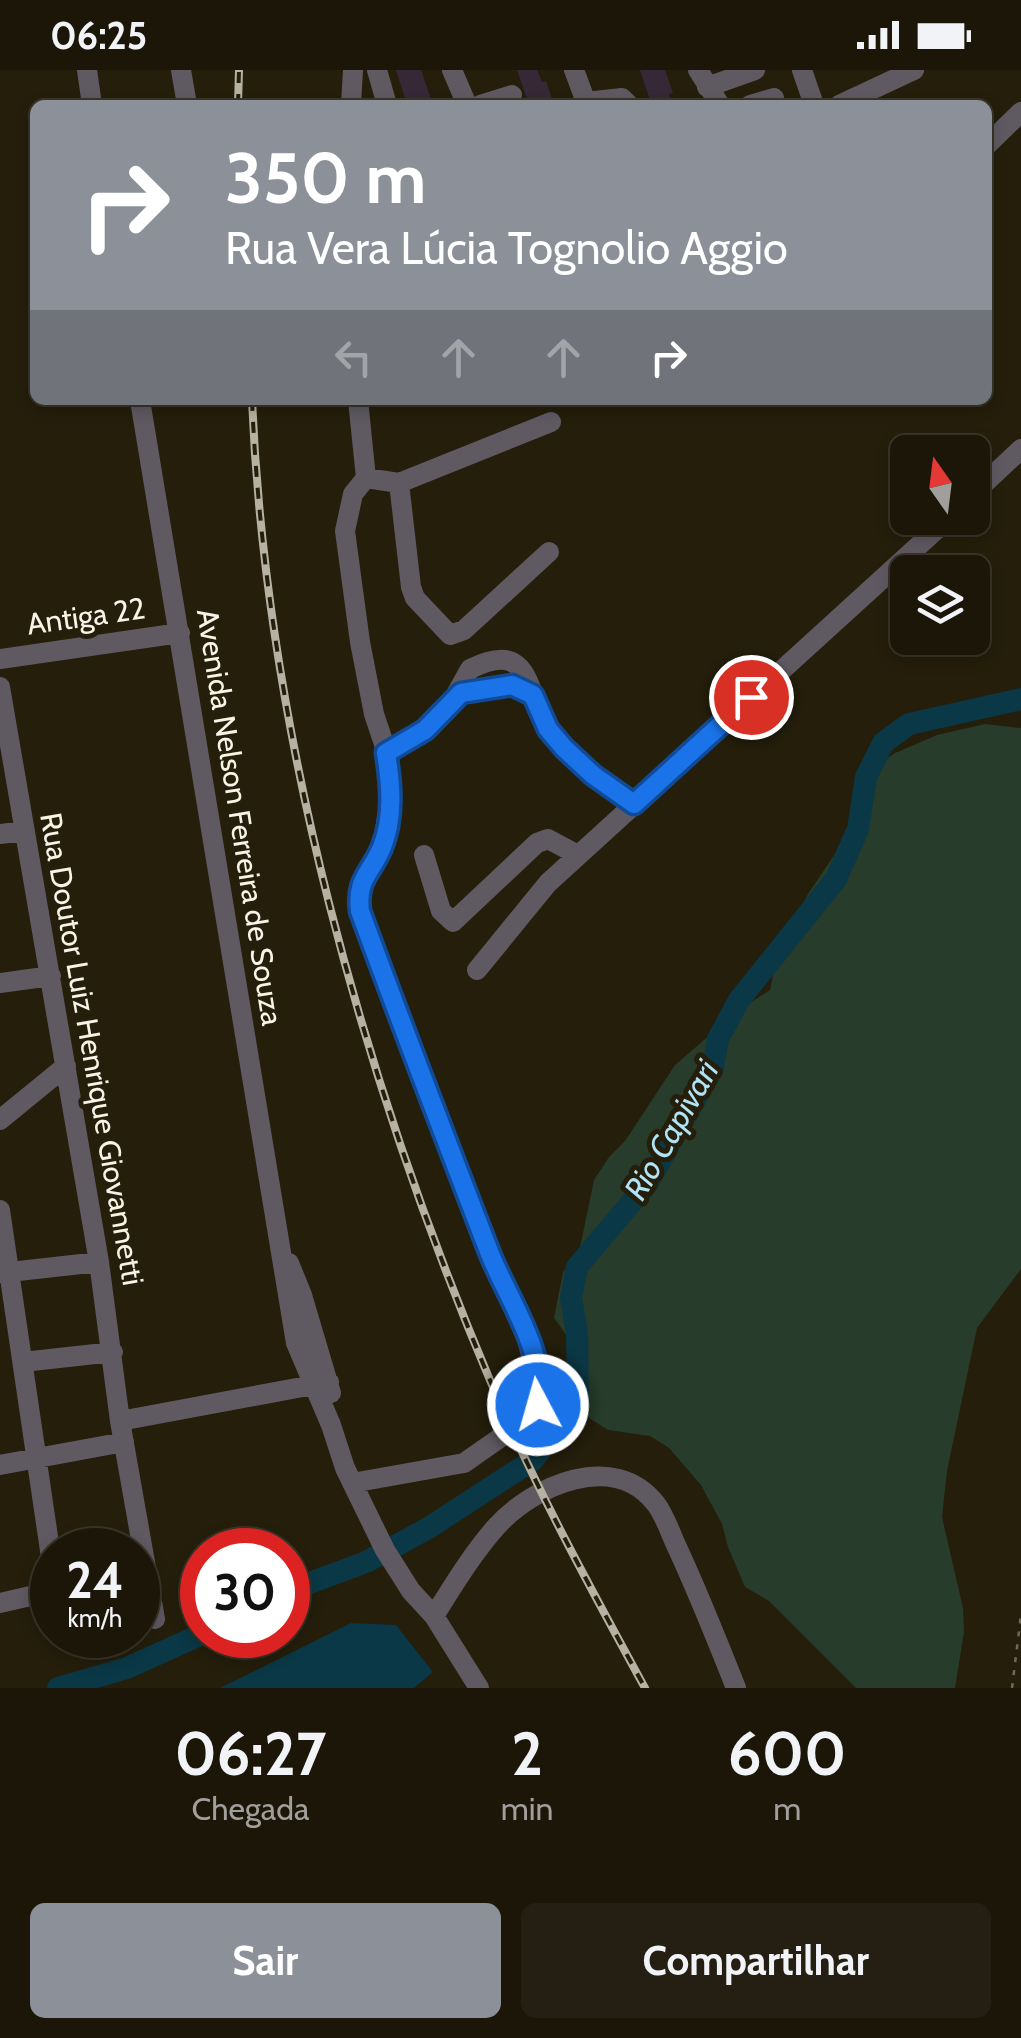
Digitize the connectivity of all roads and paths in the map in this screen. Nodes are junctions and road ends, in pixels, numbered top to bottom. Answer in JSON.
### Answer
{"nodes":[{"id":1,"x":87,"y":70,"type":"edge"},
{"id":2,"x":181,"y":70,"type":"edge"},
{"id":3,"x":354,"y":70,"type":"edge"},
{"id":4,"x":377,"y":70,"type":"edge"},
{"id":5,"x":452,"y":70,"type":"edge"},
{"id":6,"x":574,"y":70,"type":"edge"},
{"id":7,"x":754,"y":70,"type":"edge"},
{"id":8,"x":802,"y":70,"type":"edge"},
{"id":9,"x":914,"y":70,"type":"edge"},
{"id":10,"x":702,"y":79,"type":"edge"},
{"id":11,"x":512,"y":95,"type":"dead end"},
{"id":12,"x":774,"y":98,"type":"dead end"},
{"id":13,"x":91,"y":100,"type":"edge"},
{"id":14,"x":187,"y":100,"type":"edge"},
{"id":15,"x":352,"y":100,"type":"edge"},
{"id":16,"x":385,"y":100,"type":"edge"},
{"id":17,"x":464,"y":100,"type":"edge"},
{"id":18,"x":496,"y":100,"type":"edge"},
{"id":19,"x":585,"y":100,"type":"edge"},
{"id":20,"x":717,"y":100,"type":"edge"},
{"id":21,"x":767,"y":100,"type":"edge"},
{"id":22,"x":812,"y":100,"type":"edge"},
{"id":23,"x":850,"y":100,"type":"edge"},
{"id":24,"x":1021,"y":112,"type":"edge"},
{"id":25,"x":992,"y":140,"type":"edge"},
{"id":26,"x":141,"y":405,"type":"edge"},
{"id":27,"x":359,"y":405,"type":"edge"},
{"id":28,"x":552,"y":422,"type":"dead end"},
{"id":29,"x":1021,"y":450,"type":"edge"},
{"id":30,"x":366,"y":478,"type":"junction"},
{"id":31,"x":990,"y":478,"type":"edge"},
{"id":32,"x":399,"y":483,"type":"junction"},
{"id":33,"x":930,"y":535,"type":"edge"},
{"id":34,"x":549,"y":552,"type":"dead end"},
{"id":35,"x":180,"y":633,"type":"junction"},
{"id":36,"x":0,"y":659,"type":"edge"},
{"id":37,"x":0,"y":687,"type":"edge"},
{"id":38,"x":386,"y":753,"type":"junction"},
{"id":39,"x":634,"y":804,"type":"junction"},
{"id":40,"x":24,"y":831,"type":"junction"},
{"id":41,"x":0,"y":834,"type":"edge"},
{"id":42,"x":424,"y":855,"type":"dead end"},
{"id":43,"x":578,"y":855,"type":"junction"},
{"id":44,"x":477,"y":970,"type":"dead end"},
{"id":45,"x":51,"y":976,"type":"junction"},
{"id":46,"x":0,"y":983,"type":"edge"},
{"id":47,"x":66,"y":1066,"type":"junction"},
{"id":48,"x":0,"y":1120,"type":"edge"},
{"id":49,"x":0,"y":1210,"type":"edge"},
{"id":50,"x":99,"y":1262,"type":"junction"},
{"id":51,"x":5,"y":1273,"type":"edge"},
{"id":52,"x":113,"y":1352,"type":"junction"},
{"id":53,"x":23,"y":1362,"type":"junction"},
{"id":54,"x":320,"y":1384,"type":"junction"},
{"id":55,"x":122,"y":1432,"type":"junction"},
{"id":56,"x":36,"y":1458,"type":"junction"},
{"id":57,"x":0,"y":1465,"type":"edge"},
{"id":58,"x":348,"y":1475,"type":"junction"},
{"id":59,"x":47,"y":1528,"type":"edge"},
{"id":60,"x":135,"y":1528,"type":"edge"},
{"id":61,"x":30,"y":1596,"type":"edge"},
{"id":62,"x":0,"y":1603,"type":"edge"},
{"id":63,"x":1021,"y":1615,"type":"edge"},
{"id":64,"x":434,"y":1616,"type":"junction"},
{"id":65,"x":479,"y":1688,"type":"edge"},
{"id":66,"x":736,"y":1688,"type":"edge"},
{"id":67,"x":1012,"y":1688,"type":"edge"}],
"edges":[{"from":1,"to":13,"type":"street"},
{"from":2,"to":14,"type":"street"},
{"from":3,"to":15,"type":"street"},
{"from":4,"to":16,"type":"street"},
{"from":5,"to":17,"type":"street"},
{"from":6,"to":19,"type":"street"},
{"from":7,"to":10,"type":"street"},
{"from":8,"to":22,"type":"street"},
{"from":9,"to":23,"type":"street"},
{"from":10,"to":20,"type":"street"},
{"from":11,"to":18,"type":"street"},
{"from":12,"to":21,"type":"street"},
{"from":24,"to":25,"type":"street"},
{"from":26,"to":35,"type":"street","name":"Avenida Nelson Ferreira de Souza"},
{"from":27,"to":30,"type":"street"},
{"from":28,"to":32,"type":"street"},
{"from":29,"to":31,"type":"street"},
{"from":30,"to":32,"type":"street"},
{"from":30,"to":38,"type":"street"},
{"from":32,"to":34,"type":"street"},
{"from":33,"to":39,"type":"street"},
{"from":35,"to":36,"type":"street","name":"Antiga 22"},
{"from":35,"to":54,"type":"street","name":"Avenida Nelson Ferreira de Souza"},
{"from":37,"to":40,"type":"street","name":"Rua Doutor Luiz Henrique Giovannetti"},
{"from":38,"to":39,"type":"street"},
{"from":38,"to":58,"type":"street"},
{"from":39,"to":43,"type":"street"},
{"from":40,"to":41,"type":"street"},
{"from":40,"to":45,"type":"street","name":"Rua Doutor Luiz Henrique Giovannetti"},
{"from":42,"to":43,"type":"street"},
{"from":43,"to":44,"type":"street"},
{"from":45,"to":46,"type":"street"},
{"from":45,"to":47,"type":"street","name":"Rua Doutor Luiz Henrique Giovannetti"},
{"from":47,"to":48,"type":"street"},
{"from":47,"to":50,"type":"street","name":"Rua Doutor Luiz Henrique Giovannetti"},
{"from":49,"to":51,"type":"street"},
{"from":50,"to":51,"type":"street"},
{"from":50,"to":52,"type":"street","name":"Rua Doutor Luiz Henrique Giovannetti"},
{"from":51,"to":53,"type":"street"},
{"from":52,"to":53,"type":"street"},
{"from":52,"to":55,"type":"street","name":"Rua Doutor Luiz Henrique Giovannetti"},
{"from":53,"to":56,"type":"street"},
{"from":54,"to":55,"type":"street"},
{"from":54,"to":58,"type":"street","name":"Avenida Nelson Ferreira de Souza"},
{"from":55,"to":56,"type":"street"},
{"from":55,"to":60,"type":"street","name":"Rua Doutor Luiz Henrique Giovannetti"},
{"from":56,"to":57,"type":"street"},
{"from":56,"to":59,"type":"street"},
{"from":58,"to":64,"type":"street","name":"Avenida Nelson Ferreira de Souza"},
{"from":61,"to":62,"type":"street"},
{"from":63,"to":67,"type":"path"},
{"from":64,"to":65,"type":"street","name":"Avenida Nelson Ferreira de Souza"},
{"from":64,"to":66,"type":"street"}]}
